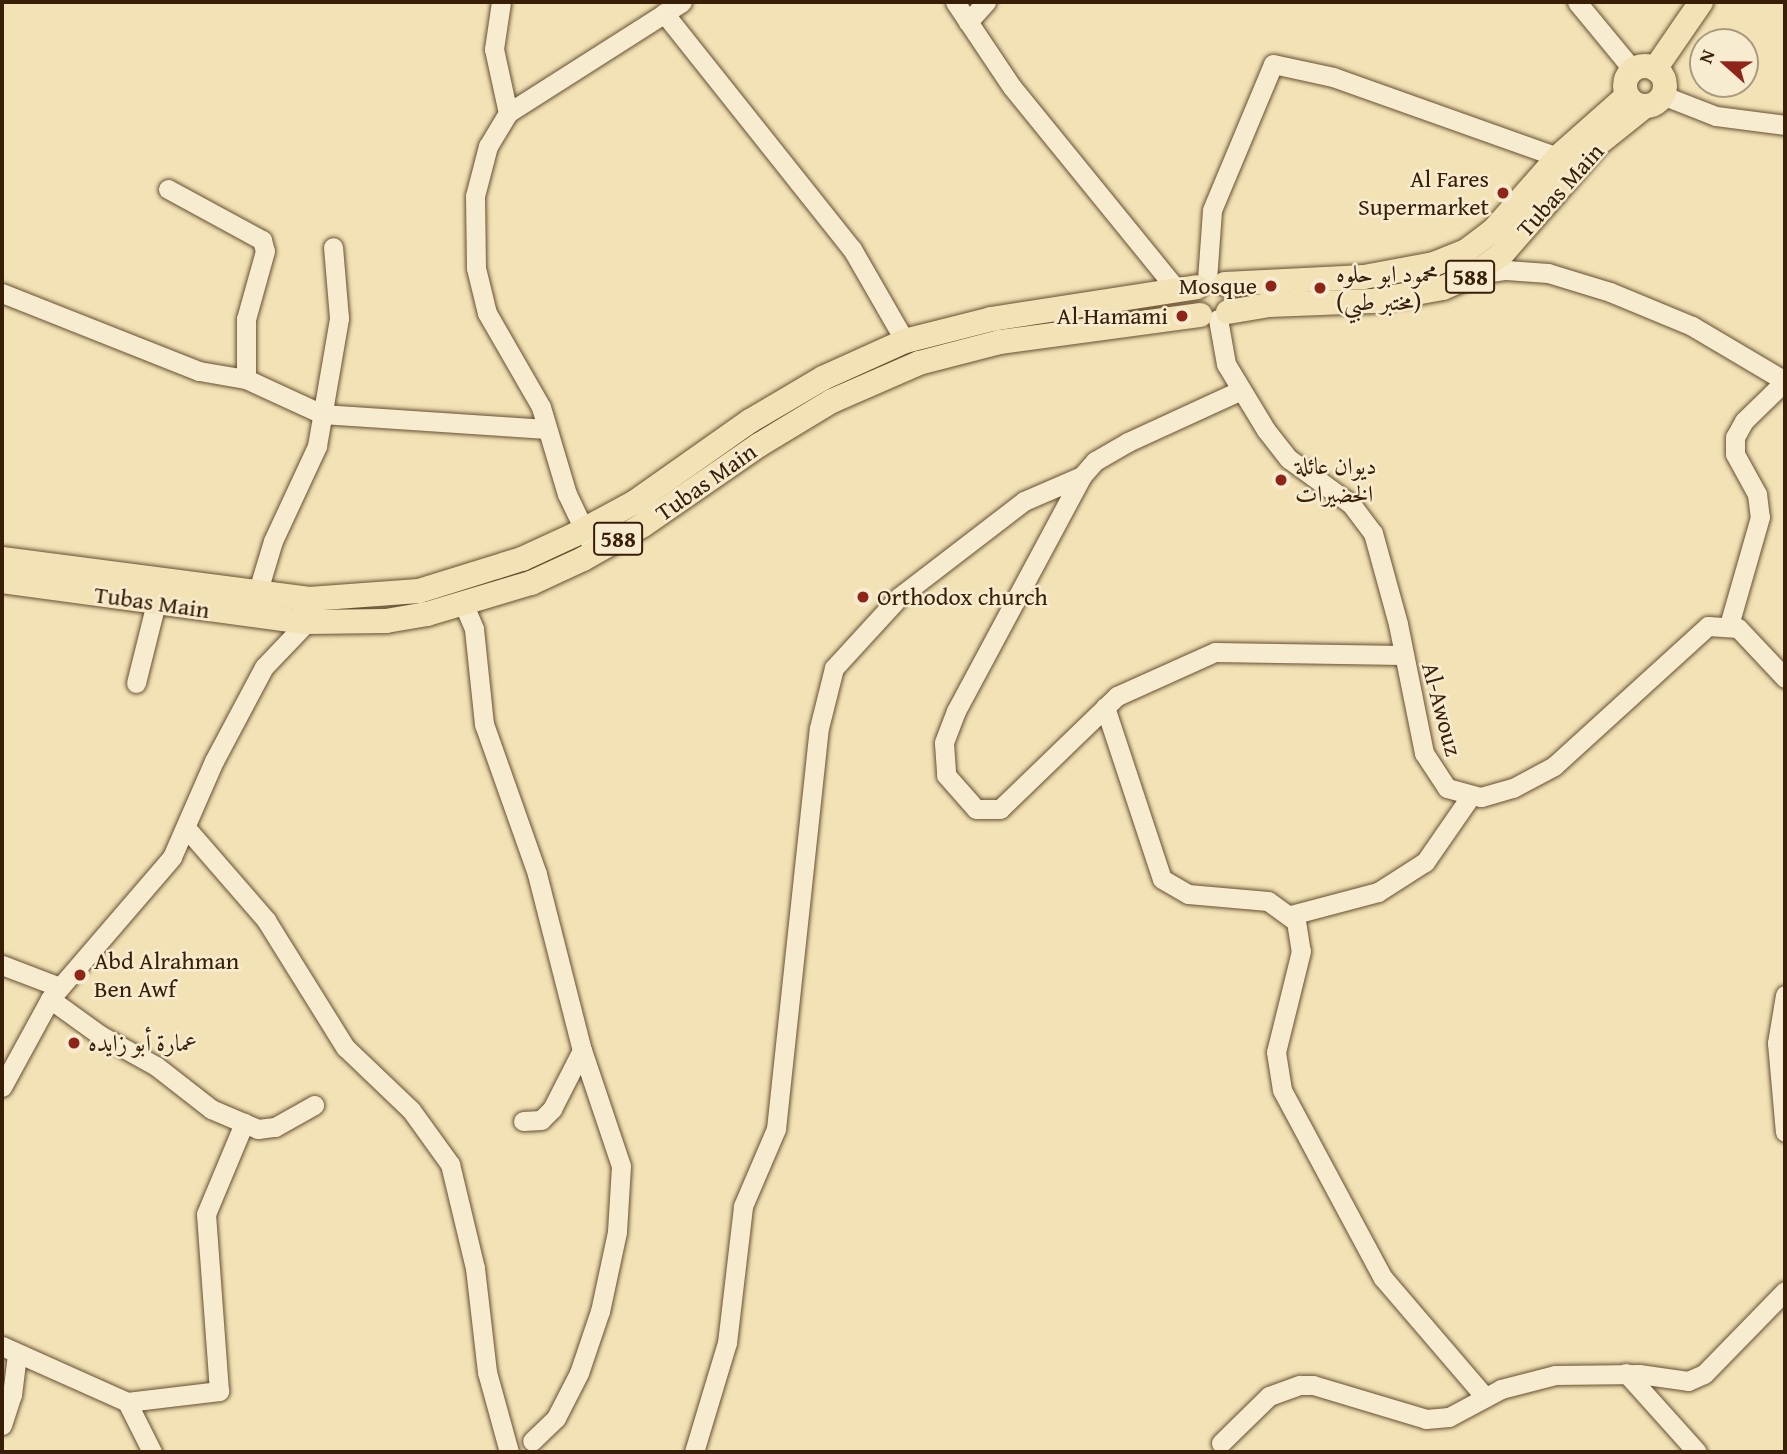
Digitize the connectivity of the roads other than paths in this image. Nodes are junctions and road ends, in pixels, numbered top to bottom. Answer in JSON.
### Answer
{"nodes":[{"id":1,"x":501,"y":2,"type":"edge"},
{"id":2,"x":682,"y":2,"type":"edge"},
{"id":3,"x":955,"y":2,"type":"edge"},
{"id":4,"x":986,"y":2,"type":"edge"},
{"id":5,"x":1577,"y":2,"type":"edge"},
{"id":6,"x":1702,"y":2,"type":"edge"},
{"id":7,"x":664,"y":13,"type":"junction"},
{"id":8,"x":968,"y":22,"type":"junction"},
{"id":9,"x":1644,"y":69,"type":"junction"},
{"id":10,"x":1645,"y":99,"type":"junction"},
{"id":11,"x":508,"y":113,"type":"junction"},
{"id":12,"x":1785,"y":125,"type":"edge"},
{"id":13,"x":1558,"y":157,"type":"junction"},
{"id":14,"x":168,"y":189,"type":"dead end"},
{"id":15,"x":333,"y":247,"type":"dead end"},
{"id":16,"x":1475,"y":274,"type":"junction"},
{"id":17,"x":1202,"y":286,"type":"junction"},
{"id":18,"x":2,"y":293,"type":"edge"},
{"id":19,"x":1215,"y":316,"type":"junction"},
{"id":20,"x":905,"y":341,"type":"junction"},
{"id":21,"x":246,"y":379,"type":"junction"},
{"id":22,"x":1239,"y":391,"type":"junction"},
{"id":23,"x":322,"y":414,"type":"junction"},
{"id":24,"x":547,"y":429,"type":"junction"},
{"id":25,"x":1082,"y":476,"type":"junction"},
{"id":26,"x":585,"y":529,"type":"junction"},
{"id":27,"x":594,"y":553,"type":"junction"},
{"id":28,"x":2,"y":559,"type":"edge"},
{"id":29,"x":2,"y":581,"type":"edge"},
{"id":30,"x":257,"y":594,"type":"junction"},
{"id":31,"x":156,"y":603,"type":"junction"},
{"id":32,"x":464,"y":605,"type":"junction"},
{"id":33,"x":308,"y":611,"type":"junction"},
{"id":34,"x":1729,"y":625,"type":"junction"},
{"id":35,"x":1402,"y":655,"type":"junction"},
{"id":36,"x":1785,"y":678,"type":"edge"},
{"id":37,"x":136,"y":683,"type":"dead end"},
{"id":38,"x":1105,"y":707,"type":"junction"},
{"id":39,"x":1470,"y":797,"type":"junction"},
{"id":40,"x":187,"y":829,"type":"junction"},
{"id":41,"x":1291,"y":915,"type":"junction"},
{"id":42,"x":2,"y":965,"type":"edge"},
{"id":43,"x":55,"y":993,"type":"junction"},
{"id":44,"x":1785,"y":995,"type":"edge"},
{"id":45,"x":582,"y":1050,"type":"junction"},
{"id":46,"x":2,"y":1087,"type":"edge"},
{"id":47,"x":314,"y":1105,"type":"dead end"},
{"id":48,"x":523,"y":1121,"type":"dead end"},
{"id":49,"x":244,"y":1123,"type":"junction"},
{"id":50,"x":1785,"y":1132,"type":"edge"},
{"id":51,"x":1785,"y":1291,"type":"edge"},
{"id":52,"x":9,"y":1350,"type":"edge"},
{"id":53,"x":1626,"y":1373,"type":"junction"},
{"id":54,"x":1485,"y":1397,"type":"junction"},
{"id":55,"x":127,"y":1402,"type":"junction"},
{"id":56,"x":2,"y":1425,"type":"edge"},
{"id":57,"x":532,"y":1441,"type":"dead end"},
{"id":58,"x":1221,"y":1443,"type":"dead end"},
{"id":59,"x":152,"y":1452,"type":"edge"},
{"id":60,"x":509,"y":1452,"type":"edge"},
{"id":61,"x":694,"y":1452,"type":"edge"},
{"id":62,"x":1697,"y":1452,"type":"edge"}],
"edges":[{"from":1,"to":11,"type":"street"},
{"from":2,"to":7,"type":"street"},
{"from":3,"to":8,"type":"street"},
{"from":4,"to":8,"type":"street"},
{"from":5,"to":9,"type":"street"},
{"from":6,"to":9,"type":"main road"},
{"from":7,"to":11,"type":"street"},
{"from":7,"to":20,"type":"street"},
{"from":8,"to":17,"type":"street"},
{"from":9,"to":10,"type":"main road"},
{"from":9,"to":10,"type":"main road"},
{"from":10,"to":12,"type":"street"},
{"from":10,"to":13,"type":"main road","name":"Tubas Main","number":"588"},
{"from":10,"to":16,"type":"main road","name":"Tubas Main","number":"588"},
{"from":11,"to":24,"type":"street"},
{"from":13,"to":17,"type":"main road","name":"Tubas Main","number":"588"},
{"from":13,"to":17,"type":"street"},
{"from":14,"to":21,"type":"street"},
{"from":15,"to":23,"type":"street"},
{"from":16,"to":19,"type":"main road","name":"Tubas Main","number":"588"},
{"from":16,"to":34,"type":"street"},
{"from":17,"to":19,"type":"main road"},
{"from":17,"to":19,"type":"main road"},
{"from":17,"to":20,"type":"main road","name":"Tubas Main","number":"588"},
{"from":18,"to":21,"type":"street"},
{"from":19,"to":22,"type":"street","name":"Al-Awouz"},
{"from":19,"to":27,"type":"main road","name":"Tubas Main","number":"588"},
{"from":20,"to":26,"type":"main road","name":"Tubas Main","number":"588"},
{"from":21,"to":23,"type":"street"},
{"from":22,"to":25,"type":"street"},
{"from":22,"to":35,"type":"street","name":"Al-Awouz"},
{"from":23,"to":24,"type":"street"},
{"from":23,"to":30,"type":"street"},
{"from":24,"to":26,"type":"street"},
{"from":25,"to":38,"type":"street"},
{"from":25,"to":61,"type":"street"},
{"from":26,"to":27,"type":"street"},
{"from":26,"to":33,"type":"main road","name":"Tubas Main","number":"588"},
{"from":27,"to":32,"type":"main road","name":"Tubas Main","number":"588"},
{"from":28,"to":30,"type":"main road","name":"Tubas Main","number":"588"},
{"from":29,"to":31,"type":"main road","name":"Tubas Main","number":"588"},
{"from":30,"to":33,"type":"main road","name":"Tubas Main","number":"588"},
{"from":31,"to":33,"type":"main road","name":"Tubas Main","number":"588"},
{"from":31,"to":37,"type":"street"},
{"from":32,"to":33,"type":"main road","name":"Tubas Main","number":"588"},
{"from":32,"to":45,"type":"street"},
{"from":33,"to":40,"type":"street"},
{"from":34,"to":36,"type":"street"},
{"from":34,"to":39,"type":"street"},
{"from":35,"to":38,"type":"street"},
{"from":35,"to":39,"type":"street","name":"Al-Awouz"},
{"from":38,"to":41,"type":"street"},
{"from":39,"to":41,"type":"street"},
{"from":40,"to":43,"type":"street"},
{"from":40,"to":60,"type":"street"},
{"from":41,"to":54,"type":"street"},
{"from":42,"to":43,"type":"street"},
{"from":43,"to":46,"type":"street"},
{"from":43,"to":49,"type":"street"},
{"from":44,"to":50,"type":"street"},
{"from":45,"to":48,"type":"street"},
{"from":45,"to":57,"type":"street"},
{"from":47,"to":49,"type":"street"},
{"from":49,"to":55,"type":"street"},
{"from":51,"to":53,"type":"street"},
{"from":52,"to":55,"type":"street"},
{"from":52,"to":56,"type":"street"},
{"from":53,"to":54,"type":"street"},
{"from":53,"to":62,"type":"street"},
{"from":54,"to":58,"type":"street"},
{"from":55,"to":59,"type":"street"}]}
